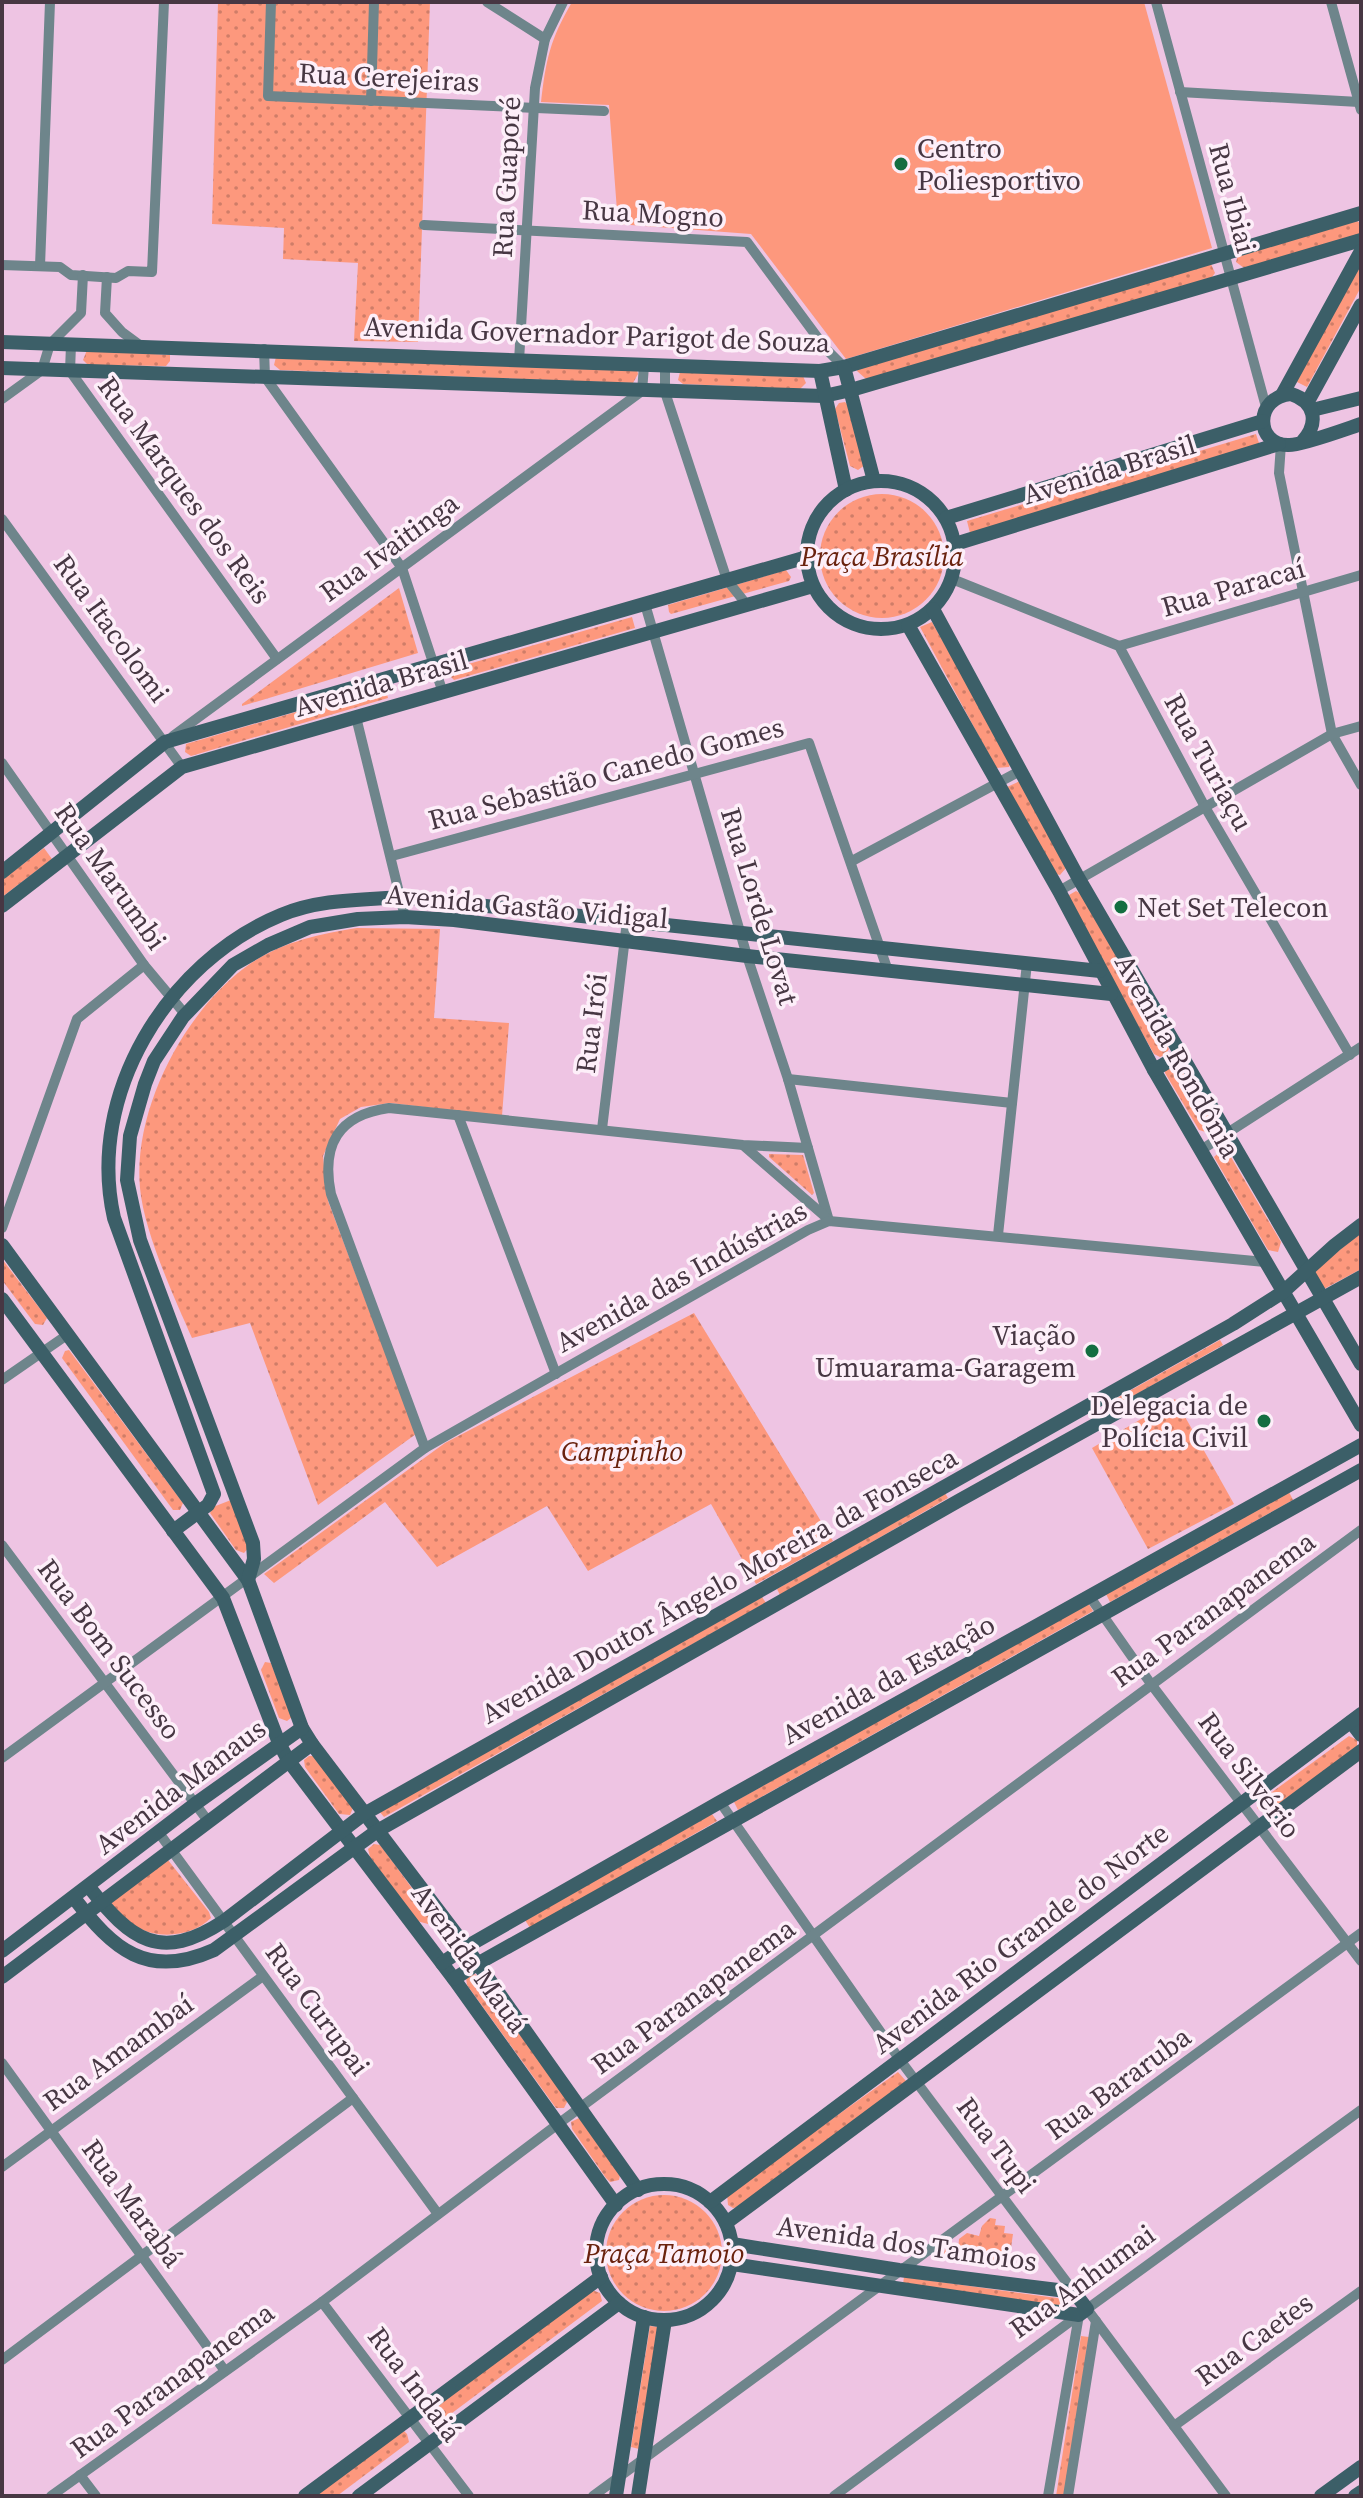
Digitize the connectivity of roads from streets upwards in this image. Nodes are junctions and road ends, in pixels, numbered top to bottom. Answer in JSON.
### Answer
{"nodes":[{"id":1,"x":50,"y":2,"type":"edge"},
{"id":2,"x":164,"y":2,"type":"edge"},
{"id":3,"x":271,"y":2,"type":"edge"},
{"id":4,"x":374,"y":2,"type":"edge"},
{"id":5,"x":487,"y":2,"type":"edge"},
{"id":6,"x":563,"y":2,"type":"edge"},
{"id":7,"x":1156,"y":2,"type":"edge"},
{"id":8,"x":1331,"y":2,"type":"edge"},
{"id":9,"x":545,"y":39,"type":"junction"},
{"id":10,"x":1180,"y":92,"type":"junction"},
{"id":11,"x":371,"y":101,"type":"junction"},
{"id":12,"x":1360,"y":106,"type":"edge"},
{"id":13,"x":535,"y":108,"type":"junction"},
{"id":14,"x":604,"y":111,"type":"dead end"},
{"id":15,"x":1361,"y":213,"type":"edge"},
{"id":16,"x":424,"y":225,"type":"dead end"},
{"id":17,"x":528,"y":230,"type":"junction"},
{"id":18,"x":1361,"y":240,"type":"edge"},
{"id":19,"x":1342,"y":244,"type":"junction"},
{"id":20,"x":1222,"y":253,"type":"junction"},
{"id":21,"x":1358,"y":256,"type":"edge"},
{"id":22,"x":2,"y":265,"type":"edge"},
{"id":23,"x":40,"y":266,"type":"junction"},
{"id":24,"x":83,"y":275,"type":"junction"},
{"id":25,"x":107,"y":277,"type":"junction"},
{"id":26,"x":1230,"y":280,"type":"junction"},
{"id":27,"x":1361,"y":305,"type":"edge"},
{"id":28,"x":2,"y":342,"type":"edge"},
{"id":29,"x":50,"y":344,"type":"junction"},
{"id":30,"x":71,"y":345,"type":"junction"},
{"id":31,"x":143,"y":347,"type":"junction"},
{"id":32,"x":264,"y":349,"type":"junction"},
{"id":33,"x":826,"y":349,"type":"junction"},
{"id":34,"x":519,"y":361,"type":"junction"},
{"id":35,"x":644,"y":366,"type":"junction"},
{"id":36,"x":665,"y":367,"type":"junction"},
{"id":37,"x":844,"y":367,"type":"junction"},
{"id":38,"x":2,"y":368,"type":"edge"},
{"id":39,"x":42,"y":370,"type":"junction"},
{"id":40,"x":70,"y":371,"type":"junction"},
{"id":41,"x":820,"y":371,"type":"junction"},
{"id":42,"x":265,"y":377,"type":"junction"},
{"id":43,"x":851,"y":390,"type":"junction"},
{"id":44,"x":642,"y":391,"type":"junction"},
{"id":45,"x":665,"y":392,"type":"junction"},
{"id":46,"x":1282,"y":395,"type":"junction"},
{"id":47,"x":824,"y":396,"type":"junction"},
{"id":48,"x":1361,"y":398,"type":"edge"},
{"id":49,"x":2,"y":399,"type":"edge"},
{"id":50,"x":1310,"y":407,"type":"junction"},
{"id":51,"x":1264,"y":414,"type":"junction"},
{"id":52,"x":1361,"y":424,"type":"edge"},
{"id":53,"x":1302,"y":442,"type":"junction"},
{"id":54,"x":1280,"y":444,"type":"junction"},
{"id":55,"x":874,"y":481,"type":"junction"},
{"id":56,"x":846,"y":490,"type":"junction"},
{"id":57,"x":946,"y":518,"type":"junction"},
{"id":58,"x":2,"y":519,"type":"edge"},
{"id":59,"x":955,"y":544,"type":"junction"},
{"id":60,"x":807,"y":557,"type":"junction"},
{"id":61,"x":402,"y":568,"type":"junction"},
{"id":62,"x":1361,"y":575,"type":"edge"},
{"id":63,"x":952,"y":579,"type":"junction"},
{"id":64,"x":727,"y":580,"type":"junction"},
{"id":65,"x":813,"y":586,"type":"junction"},
{"id":66,"x":1302,"y":592,"type":"junction"},
{"id":67,"x":645,"y":604,"type":"junction"},
{"id":68,"x":747,"y":605,"type":"junction"},
{"id":69,"x":933,"y":609,"type":"junction"},
{"id":70,"x":908,"y":625,"type":"junction"},
{"id":71,"x":653,"y":631,"type":"junction"},
{"id":72,"x":1119,"y":646,"type":"junction"},
{"id":73,"x":277,"y":659,"type":"junction"},
{"id":74,"x":435,"y":665,"type":"junction"},
{"id":75,"x":387,"y":679,"type":"junction"},
{"id":76,"x":443,"y":693,"type":"junction"},
{"id":77,"x":388,"y":709,"type":"junction"},
{"id":78,"x":356,"y":717,"type":"junction"},
{"id":79,"x":1361,"y":726,"type":"edge"},
{"id":80,"x":1332,"y":734,"type":"junction"},
{"id":81,"x":165,"y":742,"type":"junction"},
{"id":82,"x":2,"y":763,"type":"edge"},
{"id":83,"x":182,"y":767,"type":"junction"},
{"id":84,"x":1020,"y":771,"type":"junction"},
{"id":85,"x":696,"y":775,"type":"junction"},
{"id":86,"x":997,"y":783,"type":"junction"},
{"id":87,"x":1361,"y":785,"type":"edge"},
{"id":88,"x":1205,"y":807,"type":"junction"},
{"id":89,"x":53,"y":833,"type":"junction"},
{"id":90,"x":68,"y":855,"type":"junction"},
{"id":91,"x":392,"y":856,"type":"junction"},
{"id":92,"x":852,"y":861,"type":"junction"},
{"id":93,"x":2,"y":872,"type":"edge"},
{"id":94,"x":1079,"y":879,"type":"junction"},
{"id":95,"x":1059,"y":891,"type":"junction"},
{"id":96,"x":402,"y":897,"type":"junction"},
{"id":97,"x":2,"y":906,"type":"edge"},
{"id":98,"x":405,"y":917,"type":"junction"},
{"id":99,"x":627,"y":921,"type":"junction"},
{"id":100,"x":741,"y":934,"type":"junction"},
{"id":101,"x":625,"y":939,"type":"junction"},
{"id":102,"x":882,"y":947,"type":"junction"},
{"id":103,"x":747,"y":956,"type":"junction"},
{"id":104,"x":1027,"y":963,"type":"junction"},
{"id":105,"x":144,"y":965,"type":"junction"},
{"id":106,"x":888,"y":971,"type":"junction"},
{"id":107,"x":1100,"y":971,"type":"junction"},
{"id":108,"x":1026,"y":985,"type":"junction"},
{"id":109,"x":1111,"y":994,"type":"junction"},
{"id":110,"x":170,"y":1000,"type":"junction"},
{"id":111,"x":185,"y":1014,"type":"junction"},
{"id":112,"x":1361,"y":1047,"type":"edge"},
{"id":113,"x":1180,"y":1055,"type":"junction"},
{"id":114,"x":1350,"y":1055,"type":"junction"},
{"id":115,"x":1154,"y":1070,"type":"junction"},
{"id":116,"x":788,"y":1079,"type":"junction"},
{"id":117,"x":1012,"y":1103,"type":"junction"},
{"id":118,"x":458,"y":1115,"type":"junction"},
{"id":119,"x":602,"y":1129,"type":"junction"},
{"id":120,"x":1226,"y":1135,"type":"junction"},
{"id":121,"x":743,"y":1145,"type":"junction"},
{"id":122,"x":808,"y":1148,"type":"junction"},
{"id":123,"x":1201,"y":1150,"type":"junction"},
{"id":124,"x":829,"y":1221,"type":"junction"},
{"id":125,"x":1361,"y":1225,"type":"edge"},
{"id":126,"x":2,"y":1228,"type":"edge"},
{"id":127,"x":998,"y":1235,"type":"junction"},
{"id":128,"x":2,"y":1245,"type":"edge"},
{"id":129,"x":1265,"y":1262,"type":"junction"},
{"id":130,"x":1305,"y":1272,"type":"junction"},
{"id":131,"x":1361,"y":1277,"type":"edge"},
{"id":132,"x":1283,"y":1292,"type":"junction"},
{"id":133,"x":2,"y":1299,"type":"edge"},
{"id":134,"x":1323,"y":1299,"type":"junction"},
{"id":135,"x":1296,"y":1313,"type":"junction"},
{"id":136,"x":67,"y":1335,"type":"junction"},
{"id":137,"x":42,"y":1353,"type":"junction"},
{"id":138,"x":1361,"y":1364,"type":"edge"},
{"id":139,"x":556,"y":1374,"type":"junction"},
{"id":140,"x":2,"y":1380,"type":"edge"},
{"id":141,"x":1109,"y":1396,"type":"junction"},
{"id":142,"x":1118,"y":1412,"type":"junction"},
{"id":143,"x":1361,"y":1425,"type":"edge"},
{"id":144,"x":1361,"y":1445,"type":"edge"},
{"id":145,"x":425,"y":1448,"type":"junction"},
{"id":146,"x":998,"y":1457,"type":"junction"},
{"id":147,"x":1361,"y":1470,"type":"edge"},
{"id":148,"x":1007,"y":1473,"type":"junction"},
{"id":149,"x":231,"y":1486,"type":"junction"},
{"id":150,"x":214,"y":1494,"type":"junction"},
{"id":151,"x":198,"y":1513,"type":"junction"},
{"id":152,"x":1361,"y":1530,"type":"edge"},
{"id":153,"x":173,"y":1531,"type":"junction"},
{"id":154,"x":2,"y":1545,"type":"edge"},
{"id":155,"x":248,"y":1580,"type":"junction"},
{"id":156,"x":766,"y":1588,"type":"junction"},
{"id":157,"x":1090,"y":1597,"type":"junction"},
{"id":158,"x":223,"y":1598,"type":"junction"},
{"id":159,"x":776,"y":1605,"type":"junction"},
{"id":160,"x":1102,"y":1615,"type":"junction"},
{"id":161,"x":275,"y":1654,"type":"junction"},
{"id":162,"x":247,"y":1662,"type":"junction"},
{"id":163,"x":105,"y":1681,"type":"junction"},
{"id":164,"x":1151,"y":1684,"type":"junction"},
{"id":165,"x":1356,"y":1718,"type":"edge"},
{"id":166,"x":302,"y":1728,"type":"junction"},
{"id":167,"x":1361,"y":1735,"type":"edge"},
{"id":168,"x":279,"y":1743,"type":"junction"},
{"id":169,"x":312,"y":1744,"type":"junction"},
{"id":170,"x":1361,"y":1751,"type":"edge"},
{"id":171,"x":2,"y":1758,"type":"edge"},
{"id":172,"x":288,"y":1760,"type":"junction"},
{"id":173,"x":720,"y":1802,"type":"junction"},
{"id":174,"x":195,"y":1804,"type":"junction"},
{"id":175,"x":1242,"y":1805,"type":"junction"},
{"id":176,"x":364,"y":1814,"type":"junction"},
{"id":177,"x":208,"y":1821,"type":"junction"},
{"id":178,"x":732,"y":1822,"type":"junction"},
{"id":179,"x":1258,"y":1826,"type":"junction"},
{"id":180,"x":343,"y":1831,"type":"junction"},
{"id":181,"x":377,"y":1831,"type":"junction"},
{"id":182,"x":159,"y":1833,"type":"junction"},
{"id":183,"x":355,"y":1847,"type":"junction"},
{"id":184,"x":171,"y":1850,"type":"junction"},
{"id":185,"x":89,"y":1887,"type":"junction"},
{"id":186,"x":74,"y":1898,"type":"junction"},
{"id":187,"x":102,"y":1904,"type":"junction"},
{"id":188,"x":87,"y":1915,"type":"junction"},
{"id":189,"x":442,"y":1918,"type":"junction"},
{"id":190,"x":224,"y":1921,"type":"junction"},
{"id":191,"x":515,"y":1921,"type":"junction"},
{"id":192,"x":420,"y":1933,"type":"junction"},
{"id":193,"x":1361,"y":1933,"type":"edge"},
{"id":194,"x":814,"y":1936,"type":"junction"},
{"id":195,"x":235,"y":1937,"type":"junction"},
{"id":196,"x":524,"y":1937,"type":"junction"},
{"id":197,"x":1348,"y":1944,"type":"junction"},
{"id":198,"x":466,"y":1947,"type":"junction"},
{"id":199,"x":2,"y":1951,"type":"edge"},
{"id":200,"x":1361,"y":1961,"type":"edge"},
{"id":201,"x":442,"y":1963,"type":"junction"},
{"id":202,"x":477,"y":1964,"type":"junction"},
{"id":203,"x":263,"y":1976,"type":"junction"},
{"id":204,"x":2,"y":1977,"type":"edge"},
{"id":205,"x":454,"y":1979,"type":"junction"},
{"id":206,"x":900,"y":2060,"type":"junction"},
{"id":207,"x":2,"y":2063,"type":"edge"},
{"id":208,"x":917,"y":2081,"type":"junction"},
{"id":209,"x":353,"y":2098,"type":"junction"},
{"id":210,"x":580,"y":2108,"type":"junction"},
{"id":211,"x":1361,"y":2110,"type":"edge"},
{"id":212,"x":558,"y":2124,"type":"junction"},
{"id":213,"x":51,"y":2131,"type":"junction"},
{"id":214,"x":2,"y":2167,"type":"edge"},
{"id":215,"x":638,"y":2190,"type":"junction"},
{"id":216,"x":1003,"y":2197,"type":"junction"},
{"id":217,"x":710,"y":2202,"type":"junction"},
{"id":218,"x":616,"y":2205,"type":"junction"},
{"id":219,"x":438,"y":2214,"type":"junction"},
{"id":220,"x":726,"y":2223,"type":"junction"},
{"id":221,"x":732,"y":2244,"type":"junction"},
{"id":222,"x":143,"y":2257,"type":"junction"},
{"id":223,"x":732,"y":2264,"type":"junction"},
{"id":224,"x":899,"y":2270,"type":"junction"},
{"id":225,"x":601,"y":2277,"type":"junction"},
{"id":226,"x":875,"y":2287,"type":"junction"},
{"id":227,"x":1361,"y":2291,"type":"edge"},
{"id":228,"x":1074,"y":2292,"type":"junction"},
{"id":229,"x":322,"y":2302,"type":"junction"},
{"id":230,"x":619,"y":2303,"type":"junction"},
{"id":231,"x":1087,"y":2315,"type":"junction"},
{"id":232,"x":644,"y":2317,"type":"junction"},
{"id":233,"x":665,"y":2320,"type":"junction"},
{"id":234,"x":2,"y":2360,"type":"edge"},
{"id":235,"x":225,"y":2371,"type":"junction"},
{"id":236,"x":410,"y":2418,"type":"junction"},
{"id":237,"x":1174,"y":2426,"type":"junction"},
{"id":238,"x":430,"y":2443,"type":"junction"},
{"id":239,"x":644,"y":2459,"type":"junction"},
{"id":240,"x":1361,"y":2467,"type":"edge"},
{"id":241,"x":80,"y":2475,"type":"junction"},
{"id":242,"x":619,"y":2477,"type":"junction"},
{"id":243,"x":1361,"y":2492,"type":"edge"},
{"id":244,"x":51,"y":2496,"type":"edge"},
{"id":245,"x":96,"y":2496,"type":"edge"},
{"id":246,"x":305,"y":2496,"type":"edge"},
{"id":247,"x":359,"y":2496,"type":"edge"},
{"id":248,"x":469,"y":2496,"type":"edge"},
{"id":249,"x":593,"y":2496,"type":"edge"},
{"id":250,"x":616,"y":2496,"type":"edge"},
{"id":251,"x":638,"y":2496,"type":"edge"},
{"id":252,"x":834,"y":2496,"type":"edge"},
{"id":253,"x":1048,"y":2496,"type":"edge"},
{"id":254,"x":1068,"y":2496,"type":"edge"},
{"id":255,"x":1226,"y":2496,"type":"edge"},
{"id":256,"x":1321,"y":2496,"type":"edge"},
{"id":257,"x":1355,"y":2496,"type":"edge"}],
"edges":[{"from":1,"to":23,"type":"street"},
{"from":2,"to":25,"type":"street"},
{"from":3,"to":11,"type":"street","name":"Rua Cerejeiras"},
{"from":4,"to":11,"type":"street"},
{"from":5,"to":9,"type":"street"},
{"from":6,"to":9,"type":"street","name":"Rua Guaporé"},
{"from":7,"to":10,"type":"street","name":"Rua Ibiai"},
{"from":8,"to":12,"type":"street"},
{"from":9,"to":13,"type":"street","name":"Rua Guaporé"},
{"from":10,"to":12,"type":"street"},
{"from":10,"to":20,"type":"street","name":"Rua Ibiai"},
{"from":11,"to":13,"type":"street","name":"Rua Cerejeiras"},
{"from":13,"to":14,"type":"street","name":"Rua Cerejeiras"},
{"from":13,"to":17,"type":"street","name":"Rua Guaporé"},
{"from":15,"to":20,"type":"street","name":"Avenida Governador Parigot de Souza"},
{"from":16,"to":17,"type":"street","name":"Rua Mogno"},
{"from":17,"to":33,"type":"street","name":"Rua Mogno"},
{"from":17,"to":34,"type":"street","name":"Rua Guaporé"},
{"from":18,"to":19,"type":"street","name":"Avenida Governador Parigot de Souza"},
{"from":19,"to":21,"type":"street"},
{"from":19,"to":26,"type":"street","name":"Avenida Governador Parigot de Souza"},
{"from":20,"to":26,"type":"street","name":"Rua Ibiai"},
{"from":20,"to":37,"type":"street","name":"Avenida Governador Parigot de Souza"},
{"from":21,"to":46,"type":"street"},
{"from":22,"to":23,"type":"street"},
{"from":23,"to":24,"type":"street"},
{"from":24,"to":25,"type":"street"},
{"from":24,"to":29,"type":"street"},
{"from":25,"to":31,"type":"street"},
{"from":26,"to":43,"type":"street","name":"Avenida Governador Parigot de Souza"},
{"from":26,"to":51,"type":"street","name":"Rua Ibiai"},
{"from":27,"to":50,"type":"street"},
{"from":28,"to":29,"type":"street","name":"Avenida Governador Parigot de Souza"},
{"from":29,"to":30,"type":"street","name":"Avenida Governador Parigot de Souza"},
{"from":29,"to":39,"type":"street"},
{"from":30,"to":31,"type":"street","name":"Avenida Governador Parigot de Souza"},
{"from":30,"to":40,"type":"street","name":"Rua Marques dos Reis"},
{"from":31,"to":32,"type":"street","name":"Avenida Governador Parigot de Souza"},
{"from":32,"to":34,"type":"street","name":"Avenida Governador Parigot de Souza"},
{"from":32,"to":42,"type":"street"},
{"from":33,"to":37,"type":"street","name":"Rua Mogno"},
{"from":33,"to":41,"type":"street"},
{"from":34,"to":35,"type":"street","name":"Avenida Governador Parigot de Souza"},
{"from":35,"to":36,"type":"street","name":"Avenida Governador Parigot de Souza"},
{"from":35,"to":44,"type":"street"},
{"from":36,"to":41,"type":"street","name":"Avenida Governador Parigot de Souza"},
{"from":36,"to":45,"type":"street"},
{"from":37,"to":41,"type":"street","name":"Avenida Governador Parigot de Souza"},
{"from":37,"to":43,"type":"street"},
{"from":38,"to":39,"type":"street","name":"Avenida Governador Parigot de Souza"},
{"from":39,"to":40,"type":"street","name":"Avenida Governador Parigot de Souza"},
{"from":39,"to":49,"type":"street"},
{"from":40,"to":42,"type":"street","name":"Avenida Governador Parigot de Souza"},
{"from":40,"to":73,"type":"street","name":"Rua Marques dos Reis"},
{"from":41,"to":47,"type":"street"},
{"from":42,"to":44,"type":"street","name":"Avenida Governador Parigot de Souza"},
{"from":42,"to":61,"type":"street"},
{"from":43,"to":47,"type":"street","name":"Avenida Governador Parigot de Souza"},
{"from":43,"to":55,"type":"street"},
{"from":44,"to":45,"type":"street","name":"Avenida Governador Parigot de Souza"},
{"from":44,"to":61,"type":"street","name":"Rua Ivaitinga"},
{"from":45,"to":47,"type":"street","name":"Avenida Governador Parigot de Souza"},
{"from":45,"to":64,"type":"street"},
{"from":46,"to":50,"type":"street"},
{"from":46,"to":51,"type":"street"},
{"from":47,"to":56,"type":"street"},
{"from":48,"to":50,"type":"street"},
{"from":50,"to":53,"type":"street"},
{"from":51,"to":54,"type":"street"},
{"from":51,"to":57,"type":"street","name":"Avenida Brasil"},
{"from":52,"to":53,"type":"street"},
{"from":53,"to":54,"type":"street"},
{"from":54,"to":59,"type":"street","name":"Avenida Brasil"},
{"from":54,"to":66,"type":"street"},
{"from":55,"to":56,"type":"street"},
{"from":55,"to":57,"type":"street"},
{"from":56,"to":60,"type":"street"},
{"from":57,"to":59,"type":"street"},
{"from":58,"to":81,"type":"street","name":"Rua Itacolomi"},
{"from":59,"to":63,"type":"street"},
{"from":60,"to":64,"type":"street","name":"Avenida Brasil"},
{"from":60,"to":65,"type":"street"},
{"from":61,"to":73,"type":"street","name":"Rua Ivaitinga"},
{"from":61,"to":74,"type":"street"},
{"from":62,"to":66,"type":"street","name":"Rua Paracaí"},
{"from":63,"to":69,"type":"street"},
{"from":63,"to":72,"type":"street"},
{"from":64,"to":67,"type":"street","name":"Avenida Brasil"},
{"from":64,"to":68,"type":"street"},
{"from":65,"to":68,"type":"street","name":"Avenida Brasil"},
{"from":65,"to":70,"type":"street"},
{"from":66,"to":72,"type":"street","name":"Rua Paracaí"},
{"from":66,"to":80,"type":"street"},
{"from":67,"to":71,"type":"street","name":"Rua Lorde Lovat"},
{"from":67,"to":74,"type":"street","name":"Avenida Brasil"},
{"from":68,"to":71,"type":"street","name":"Avenida Brasil"},
{"from":69,"to":70,"type":"street"},
{"from":69,"to":84,"type":"street","name":"Avenida Rondônia"},
{"from":70,"to":86,"type":"street","name":"Avenida Rondônia"},
{"from":71,"to":76,"type":"street","name":"Avenida Brasil"},
{"from":71,"to":85,"type":"street","name":"Rua Lorde Lovat"},
{"from":72,"to":88,"type":"street","name":"Rua Turiaçu"},
{"from":73,"to":81,"type":"street","name":"Rua Ivaitinga"},
{"from":74,"to":75,"type":"street","name":"Avenida Brasil"},
{"from":74,"to":76,"type":"street"},
{"from":75,"to":77,"type":"street"},
{"from":75,"to":81,"type":"street","name":"Avenida Brasil"},
{"from":76,"to":77,"type":"street","name":"Avenida Brasil"},
{"from":77,"to":78,"type":"street","name":"Avenida Brasil"},
{"from":78,"to":83,"type":"street","name":"Avenida Brasil"},
{"from":78,"to":91,"type":"street"},
{"from":79,"to":80,"type":"street"},
{"from":80,"to":87,"type":"street"},
{"from":80,"to":88,"type":"street"},
{"from":81,"to":83,"type":"street","name":"Rua Itacolomi"},
{"from":81,"to":89,"type":"street","name":"Avenida Brasil"},
{"from":82,"to":89,"type":"street","name":"Rua Marumbi"},
{"from":83,"to":90,"type":"street","name":"Avenida Brasil"},
{"from":84,"to":86,"type":"street"},
{"from":84,"to":94,"type":"street","name":"Avenida Rondônia"},
{"from":85,"to":91,"type":"street","name":"Rua Sebastião Canedo Gomes"},
{"from":85,"to":92,"type":"street","name":"Rua Sebastião Canedo Gomes"},
{"from":85,"to":100,"type":"street","name":"Rua Lorde Lovat"},
{"from":86,"to":92,"type":"street"},
{"from":86,"to":95,"type":"street","name":"Avenida Rondônia"},
{"from":88,"to":94,"type":"street"},
{"from":88,"to":114,"type":"street","name":"Rua Turiaçu"},
{"from":89,"to":90,"type":"street","name":"Rua Marumbi"},
{"from":89,"to":93,"type":"street","name":"Avenida Brasil"},
{"from":90,"to":97,"type":"street","name":"Avenida Brasil"},
{"from":90,"to":105,"type":"street","name":"Rua Marumbi"},
{"from":91,"to":96,"type":"street"},
{"from":92,"to":102,"type":"street","name":"Rua Sebastião Canedo Gomes"},
{"from":94,"to":95,"type":"street"},
{"from":94,"to":113,"type":"street","name":"Avenida Rondônia"},
{"from":95,"to":107,"type":"street","name":"Avenida Rondônia"},
{"from":96,"to":98,"type":"street"},
{"from":96,"to":99,"type":"street","name":"Avenida Gastão Vidigal"},
{"from":96,"to":110,"type":"street","name":"Avenida Gastão Vidigal"},
{"from":98,"to":101,"type":"street","name":"Avenida Gastão Vidigal"},
{"from":98,"to":111,"type":"street","name":"Avenida Gastão Vidigal"},
{"from":99,"to":100,"type":"street","name":"Avenida Gastão Vidigal"},
{"from":99,"to":101,"type":"street","name":"Rua Irói"},
{"from":100,"to":102,"type":"street","name":"Avenida Gastão Vidigal"},
{"from":100,"to":103,"type":"street","name":"Rua Lorde Lovat"},
{"from":101,"to":103,"type":"street","name":"Avenida Gastão Vidigal"},
{"from":101,"to":119,"type":"street","name":"Rua Irói"},
{"from":102,"to":104,"type":"street","name":"Avenida Gastão Vidigal"},
{"from":102,"to":106,"type":"street","name":"Rua Sebastião Canedo Gomes"},
{"from":103,"to":106,"type":"street","name":"Avenida Gastão Vidigal"},
{"from":103,"to":116,"type":"street","name":"Rua Lorde Lovat"},
{"from":104,"to":107,"type":"street","name":"Avenida Gastão Vidigal"},
{"from":104,"to":108,"type":"street"},
{"from":105,"to":110,"type":"street","name":"Rua Marumbi"},
{"from":105,"to":126,"type":"street"},
{"from":106,"to":108,"type":"street","name":"Avenida Gastão Vidigal"},
{"from":107,"to":109,"type":"street","name":"Avenida Rondônia"},
{"from":108,"to":109,"type":"street","name":"Avenida Gastão Vidigal"},
{"from":108,"to":117,"type":"street"},
{"from":109,"to":115,"type":"street","name":"Avenida Rondônia"},
{"from":110,"to":111,"type":"street","name":"Rua Marumbi"},
{"from":110,"to":150,"type":"street","name":"Avenida Gastão Vidigal"},
{"from":111,"to":149,"type":"street","name":"Avenida Gastão Vidigal"},
{"from":112,"to":114,"type":"street"},
{"from":113,"to":115,"type":"street"},
{"from":113,"to":120,"type":"street","name":"Avenida Rondônia"},
{"from":114,"to":120,"type":"street"},
{"from":115,"to":123,"type":"street","name":"Avenida Rondônia"},
{"from":116,"to":117,"type":"street"},
{"from":116,"to":122,"type":"street","name":"Rua Lorde Lovat"},
{"from":117,"to":127,"type":"street"},
{"from":118,"to":119,"type":"street"},
{"from":118,"to":139,"type":"street"},
{"from":118,"to":145,"type":"street"},
{"from":119,"to":121,"type":"street"},
{"from":120,"to":123,"type":"street"},
{"from":120,"to":130,"type":"street","name":"Avenida Rondônia"},
{"from":121,"to":122,"type":"street"},
{"from":121,"to":124,"type":"street"},
{"from":122,"to":124,"type":"street","name":"Rua Lorde Lovat"},
{"from":123,"to":129,"type":"street","name":"Avenida Rondônia"},
{"from":124,"to":127,"type":"street","name":"Avenida das Indústrias"},
{"from":124,"to":139,"type":"street","name":"Avenida das Indústrias"},
{"from":125,"to":130,"type":"street","name":"Avenida Doutor Ângelo Moreira da Fonseca"},
{"from":127,"to":129,"type":"street","name":"Avenida das Indústrias"},
{"from":128,"to":136,"type":"street"},
{"from":129,"to":132,"type":"street","name":"Avenida Rondônia"},
{"from":130,"to":132,"type":"street","name":"Avenida Doutor Ângelo Moreira da Fonseca"},
{"from":130,"to":134,"type":"street","name":"Avenida Rondônia"},
{"from":131,"to":134,"type":"street","name":"Avenida Doutor Ângelo Moreira da Fonseca"},
{"from":132,"to":135,"type":"street","name":"Avenida Rondônia"},
{"from":132,"to":141,"type":"street","name":"Avenida Doutor Ângelo Moreira da Fonseca"},
{"from":133,"to":137,"type":"street","name":"Avenida Mauá"},
{"from":134,"to":135,"type":"street","name":"Avenida Doutor Ângelo Moreira da Fonseca"},
{"from":134,"to":138,"type":"street","name":"Avenida Rondônia"},
{"from":135,"to":142,"type":"street","name":"Avenida Doutor Ângelo Moreira da Fonseca"},
{"from":135,"to":143,"type":"street","name":"Avenida Rondônia"},
{"from":136,"to":137,"type":"street"},
{"from":136,"to":151,"type":"street"},
{"from":137,"to":140,"type":"street"},
{"from":137,"to":153,"type":"street","name":"Avenida Mauá"},
{"from":139,"to":145,"type":"street","name":"Avenida das Indústrias"},
{"from":141,"to":142,"type":"street"},
{"from":141,"to":146,"type":"street","name":"Avenida Doutor Ângelo Moreira da Fonseca"},
{"from":142,"to":148,"type":"street","name":"Avenida Doutor Ângelo Moreira da Fonseca"},
{"from":144,"to":157,"type":"street","name":"Avenida da Estação"},
{"from":145,"to":155,"type":"street","name":"Avenida das Indústrias"},
{"from":146,"to":148,"type":"street"},
{"from":146,"to":156,"type":"street","name":"Avenida Doutor Ângelo Moreira da Fonseca"},
{"from":147,"to":160,"type":"street","name":"Avenida da Estação"},
{"from":148,"to":159,"type":"street","name":"Avenida Doutor Ângelo Moreira da Fonseca"},
{"from":149,"to":150,"type":"street"},
{"from":149,"to":155,"type":"street","name":"Avenida Gastão Vidigal"},
{"from":150,"to":151,"type":"street"},
{"from":151,"to":153,"type":"street"},
{"from":151,"to":155,"type":"street"},
{"from":152,"to":164,"type":"street","name":"Rua Paranapanema"},
{"from":153,"to":158,"type":"street","name":"Avenida Mauá"},
{"from":154,"to":163,"type":"street","name":"Rua Bom Sucesso"},
{"from":155,"to":158,"type":"street","name":"Avenida das Indústrias"},
{"from":155,"to":161,"type":"street","name":"Avenida Mauá"},
{"from":156,"to":159,"type":"street"},
{"from":156,"to":176,"type":"street","name":"Avenida Doutor Ângelo Moreira da Fonseca"},
{"from":157,"to":160,"type":"street","name":"Rua Silvério"},
{"from":157,"to":173,"type":"street","name":"Avenida da Estação"},
{"from":158,"to":162,"type":"street","name":"Avenida Mauá"},
{"from":158,"to":163,"type":"street","name":"Avenida das Indústrias"},
{"from":159,"to":181,"type":"street","name":"Avenida Doutor Ângelo Moreira da Fonseca"},
{"from":160,"to":164,"type":"street","name":"Rua Silvério"},
{"from":160,"to":178,"type":"street","name":"Avenida da Estação"},
{"from":161,"to":162,"type":"street"},
{"from":161,"to":166,"type":"street","name":"Avenida Mauá"},
{"from":162,"to":168,"type":"street","name":"Avenida Mauá"},
{"from":163,"to":171,"type":"street","name":"Avenida das Indústrias"},
{"from":163,"to":174,"type":"street","name":"Rua Bom Sucesso"},
{"from":164,"to":175,"type":"street","name":"Rua Silvério"},
{"from":164,"to":194,"type":"street","name":"Rua Paranapanema"},
{"from":165,"to":167,"type":"street"},
{"from":165,"to":175,"type":"street","name":"Avenida Rio Grande do Norte"},
{"from":166,"to":168,"type":"street","name":"Avenida Manaus"},
{"from":166,"to":169,"type":"street","name":"Avenida Mauá"},
{"from":168,"to":172,"type":"street","name":"Avenida Mauá"},
{"from":168,"to":174,"type":"street","name":"Avenida Manaus"},
{"from":169,"to":172,"type":"street","name":"Avenida Manaus"},
{"from":169,"to":176,"type":"street","name":"Avenida Mauá"},
{"from":170,"to":179,"type":"street","name":"Avenida Rio Grande do Norte"},
{"from":172,"to":177,"type":"street","name":"Avenida Manaus"},
{"from":172,"to":180,"type":"street","name":"Avenida Mauá"},
{"from":173,"to":178,"type":"street","name":"Rua Tupi"},
{"from":173,"to":191,"type":"street","name":"Avenida da Estação"},
{"from":174,"to":177,"type":"street","name":"Rua Bom Sucesso"},
{"from":174,"to":182,"type":"street","name":"Avenida Manaus"},
{"from":175,"to":179,"type":"street","name":"Rua Silvério"},
{"from":175,"to":206,"type":"street","name":"Avenida Rio Grande do Norte"},
{"from":176,"to":180,"type":"street","name":"Avenida Doutor Ângelo Moreira da Fonseca"},
{"from":176,"to":181,"type":"street","name":"Avenida Mauá"},
{"from":177,"to":184,"type":"street","name":"Avenida Manaus"},
{"from":178,"to":194,"type":"street","name":"Rua Tupi"},
{"from":178,"to":196,"type":"street","name":"Avenida da Estação"},
{"from":179,"to":197,"type":"street","name":"Rua Silvério"},
{"from":179,"to":208,"type":"street","name":"Avenida Rio Grande do Norte"},
{"from":180,"to":183,"type":"street","name":"Avenida Mauá"},
{"from":180,"to":190,"type":"street","name":"Avenida Doutor Ângelo Moreira da Fonseca"},
{"from":181,"to":183,"type":"street","name":"Avenida Doutor Ângelo Moreira da Fonseca"},
{"from":181,"to":189,"type":"street","name":"Avenida Mauá"},
{"from":182,"to":184,"type":"street","name":"Rua Curupai"},
{"from":182,"to":185,"type":"street","name":"Avenida Manaus"},
{"from":183,"to":192,"type":"street","name":"Avenida Mauá"},
{"from":183,"to":195,"type":"street","name":"Avenida Doutor Ângelo Moreira da Fonseca"},
{"from":184,"to":187,"type":"street","name":"Avenida Manaus"},
{"from":184,"to":190,"type":"street","name":"Rua Curupai"},
{"from":185,"to":186,"type":"street","name":"Avenida Manaus"},
{"from":185,"to":187,"type":"street","name":"Avenida Doutor Ângelo Moreira da Fonseca"},
{"from":186,"to":188,"type":"street","name":"Avenida Doutor Ângelo Moreira da Fonseca"},
{"from":186,"to":199,"type":"street","name":"Avenida Manaus"},
{"from":187,"to":188,"type":"street"},
{"from":187,"to":190,"type":"street","name":"Avenida Doutor Ângelo Moreira da Fonseca"},
{"from":188,"to":195,"type":"street","name":"Avenida Doutor Ângelo Moreira da Fonseca"},
{"from":188,"to":204,"type":"street"},
{"from":189,"to":192,"type":"street"},
{"from":189,"to":198,"type":"street","name":"Avenida Mauá"},
{"from":190,"to":195,"type":"street","name":"Rua Curupai"},
{"from":191,"to":196,"type":"street"},
{"from":191,"to":198,"type":"street","name":"Avenida da Estação"},
{"from":192,"to":201,"type":"street","name":"Avenida Mauá"},
{"from":193,"to":197,"type":"street","name":"Rua Bararuba"},
{"from":194,"to":206,"type":"street","name":"Rua Tupi"},
{"from":194,"to":210,"type":"street","name":"Rua Paranapanema"},
{"from":195,"to":203,"type":"street","name":"Rua Curupai"},
{"from":196,"to":202,"type":"street","name":"Avenida da Estação"},
{"from":197,"to":200,"type":"street","name":"Rua Silvério"},
{"from":197,"to":216,"type":"street","name":"Rua Bararuba"},
{"from":198,"to":201,"type":"street","name":"Avenida da Estação"},
{"from":198,"to":202,"type":"street","name":"Avenida Mauá"},
{"from":201,"to":205,"type":"street","name":"Avenida Mauá"},
{"from":202,"to":205,"type":"street","name":"Avenida da Estação"},
{"from":202,"to":210,"type":"street","name":"Avenida Mauá"},
{"from":203,"to":209,"type":"street","name":"Rua Curupai"},
{"from":203,"to":213,"type":"street","name":"Rua Amambaí"},
{"from":205,"to":212,"type":"street","name":"Avenida Mauá"},
{"from":206,"to":208,"type":"street","name":"Rua Tupi"},
{"from":206,"to":217,"type":"street","name":"Avenida Rio Grande do Norte"},
{"from":207,"to":213,"type":"street","name":"Rua Marabá"},
{"from":208,"to":216,"type":"street","name":"Rua Tupi"},
{"from":208,"to":220,"type":"street","name":"Avenida Rio Grande do Norte"},
{"from":209,"to":219,"type":"street","name":"Rua Curupai"},
{"from":209,"to":222,"type":"street"},
{"from":210,"to":212,"type":"street","name":"Rua Paranapanema"},
{"from":210,"to":215,"type":"street","name":"Avenida Mauá"},
{"from":211,"to":231,"type":"street","name":"Rua Anhumai"},
{"from":212,"to":218,"type":"street","name":"Avenida Mauá"},
{"from":212,"to":219,"type":"street","name":"Rua Paranapanema"},
{"from":213,"to":214,"type":"street","name":"Rua Amambaí"},
{"from":213,"to":222,"type":"street","name":"Rua Marabá"},
{"from":215,"to":217,"type":"street"},
{"from":215,"to":218,"type":"street"},
{"from":216,"to":224,"type":"street","name":"Rua Bararuba"},
{"from":216,"to":228,"type":"street","name":"Rua Tupi"},
{"from":217,"to":220,"type":"street"},
{"from":218,"to":225,"type":"street"},
{"from":219,"to":229,"type":"street","name":"Rua Paranapanema"},
{"from":220,"to":221,"type":"street"},
{"from":221,"to":223,"type":"street"},
{"from":221,"to":224,"type":"street","name":"Avenida dos Tamoios"},
{"from":222,"to":234,"type":"street"},
{"from":222,"to":235,"type":"street","name":"Rua Marabá"},
{"from":223,"to":226,"type":"street","name":"Avenida dos Tamoios"},
{"from":223,"to":233,"type":"street"},
{"from":224,"to":226,"type":"street","name":"Rua Bararuba"},
{"from":224,"to":228,"type":"street","name":"Avenida dos Tamoios"},
{"from":225,"to":230,"type":"street"},
{"from":225,"to":236,"type":"street"},
{"from":226,"to":231,"type":"street","name":"Avenida dos Tamoios"},
{"from":226,"to":239,"type":"street","name":"Rua Bararuba"},
{"from":227,"to":237,"type":"street","name":"Rua Caetes"},
{"from":228,"to":231,"type":"street","name":"Rua Tupi"},
{"from":229,"to":235,"type":"street","name":"Rua Paranapanema"},
{"from":229,"to":236,"type":"street","name":"Rua Indaiá"},
{"from":230,"to":232,"type":"street"},
{"from":230,"to":238,"type":"street"},
{"from":231,"to":237,"type":"street","name":"Rua Tupi"},
{"from":231,"to":252,"type":"street","name":"Rua Anhumai"},
{"from":231,"to":253,"type":"street"},
{"from":231,"to":254,"type":"street"},
{"from":232,"to":233,"type":"street"},
{"from":232,"to":242,"type":"street"},
{"from":233,"to":239,"type":"street"},
{"from":235,"to":241,"type":"street","name":"Rua Paranapanema"},
{"from":236,"to":238,"type":"street","name":"Rua Indaiá"},
{"from":236,"to":246,"type":"street"},
{"from":237,"to":255,"type":"street","name":"Rua Tupi"},
{"from":238,"to":247,"type":"street"},
{"from":238,"to":248,"type":"street","name":"Rua Indaiá"},
{"from":239,"to":242,"type":"street","name":"Rua Bararuba"},
{"from":239,"to":251,"type":"street"},
{"from":240,"to":256,"type":"street"},
{"from":241,"to":244,"type":"street","name":"Rua Paranapanema"},
{"from":241,"to":245,"type":"street"},
{"from":242,"to":249,"type":"street","name":"Rua Bararuba"},
{"from":242,"to":250,"type":"street"},
{"from":243,"to":257,"type":"street"}]}
